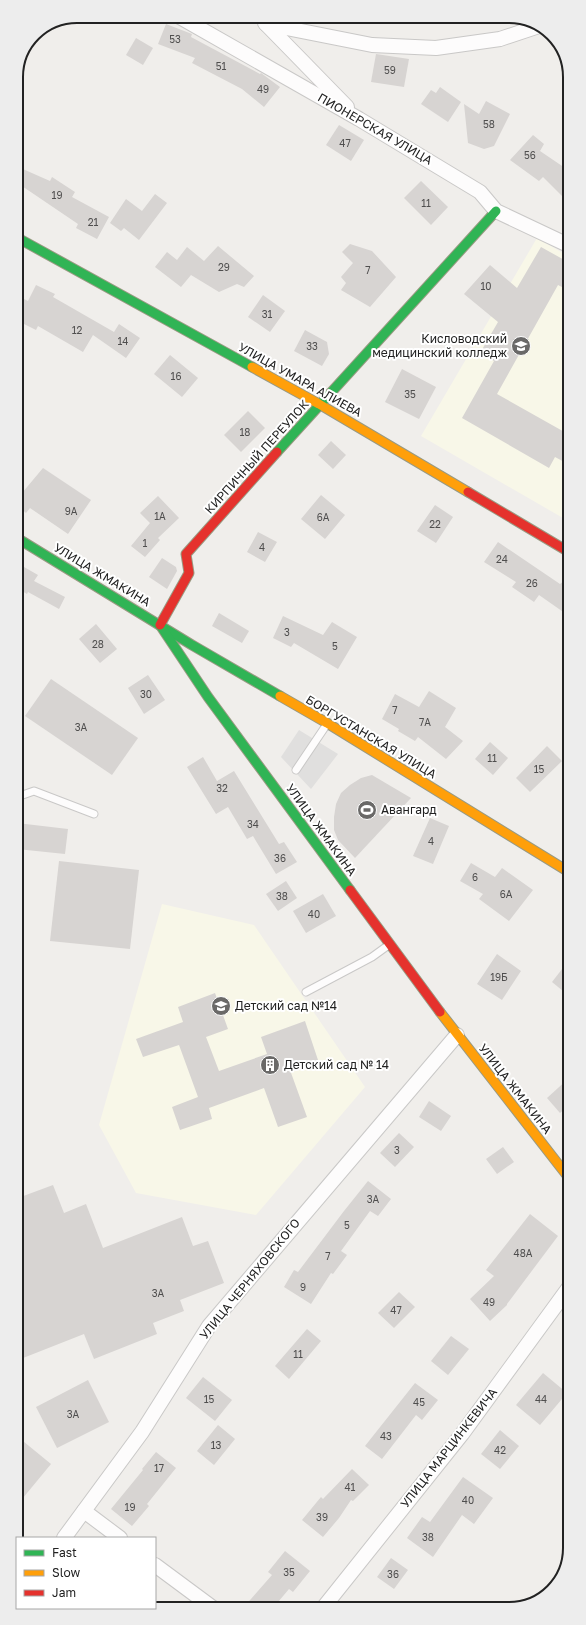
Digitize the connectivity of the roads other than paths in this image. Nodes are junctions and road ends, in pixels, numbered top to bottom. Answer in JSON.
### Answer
{"nodes":[{"id":1,"x":190,"y":23,"type":"edge"},
{"id":2,"x":266,"y":23,"type":"edge"},
{"id":3,"x":276,"y":23,"type":"edge"},
{"id":4,"x":531,"y":28,"type":"edge"},
{"id":5,"x":359,"y":119,"type":"junction"},
{"id":6,"x":496,"y":212,"type":"junction"},
{"id":7,"x":23,"y":240,"type":"edge"},
{"id":8,"x":563,"y":243,"type":"edge"},
{"id":9,"x":320,"y":404,"type":"junction"},
{"id":10,"x":23,"y":542,"type":"edge"},
{"id":11,"x":563,"y":548,"type":"edge"},
{"id":12,"x":160,"y":625,"type":"junction"},
{"id":13,"x":327,"y":723,"type":"junction"},
{"id":14,"x":296,"y":770,"type":"dead end"},
{"id":15,"x":23,"y":795,"type":"edge"},
{"id":16,"x":94,"y":814,"type":"dead end"},
{"id":17,"x":563,"y":868,"type":"edge"},
{"id":18,"x":390,"y":944,"type":"junction"},
{"id":19,"x":306,"y":992,"type":"dead end"},
{"id":20,"x":457,"y":1035,"type":"junction"},
{"id":21,"x":563,"y":1169,"type":"edge"},
{"id":22,"x":563,"y":1296,"type":"edge"},
{"id":23,"x":84,"y":1511,"type":"junction"},
{"id":24,"x":65,"y":1537,"type":"edge"},
{"id":25,"x":119,"y":1537,"type":"edge"},
{"id":26,"x":156,"y":1566,"type":"edge"},
{"id":27,"x":205,"y":1602,"type":"edge"},
{"id":28,"x":328,"y":1602,"type":"edge"}],
"edges":[{"from":1,"to":5,"type":"street","name":"ПИОНЕРСКАЯ УЛИЦА"},
{"from":2,"to":5,"type":"street"},
{"from":3,"to":4,"type":"street"},
{"from":5,"to":6,"type":"street","name":"ПИОНЕРСКАЯ УЛИЦА"},
{"from":6,"to":8,"type":"street","name":"ПИОНЕРСКАЯ УЛИЦА"},
{"from":6,"to":9,"type":"street","name":"КИРПИЧНЫЙ ПЕРЕУЛОК"},
{"from":7,"to":9,"type":"street","name":"УЛИЦА УМАРА АЛИЕВА"},
{"from":9,"to":11,"type":"street","name":"УЛИЦА УМАРА АЛИЕВА"},
{"from":9,"to":12,"type":"street","name":"КИРПИЧНЫЙ ПЕРЕУЛОК"},
{"from":10,"to":12,"type":"street","name":"УЛИЦА ЖМАКИНА"},
{"from":12,"to":13,"type":"street","name":"БОРГУСТАНСКАЯ УЛИЦА"},
{"from":12,"to":18,"type":"street","name":"УЛИЦА ЖМАКИНА"},
{"from":13,"to":14,"type":"lane"},
{"from":13,"to":17,"type":"street","name":"БОРГУСТАНСКАЯ УЛИЦА"},
{"from":15,"to":16,"type":"lane"},
{"from":18,"to":19,"type":"lane"},
{"from":18,"to":20,"type":"street","name":"УЛИЦА ЖМАКИНА"},
{"from":20,"to":21,"type":"street","name":"УЛИЦА ЖМАКИНА"},
{"from":20,"to":23,"type":"street","name":"УЛИЦА ЧЕРНЯХОВСКОГО"},
{"from":22,"to":28,"type":"street","name":"УЛИЦА МАРЦИНКЕВИЧА"},
{"from":23,"to":24,"type":"street","name":"УЛИЦА ЧЕРНЯХОВСКОГО"},
{"from":23,"to":25,"type":"street"},
{"from":26,"to":27,"type":"street"}]}
